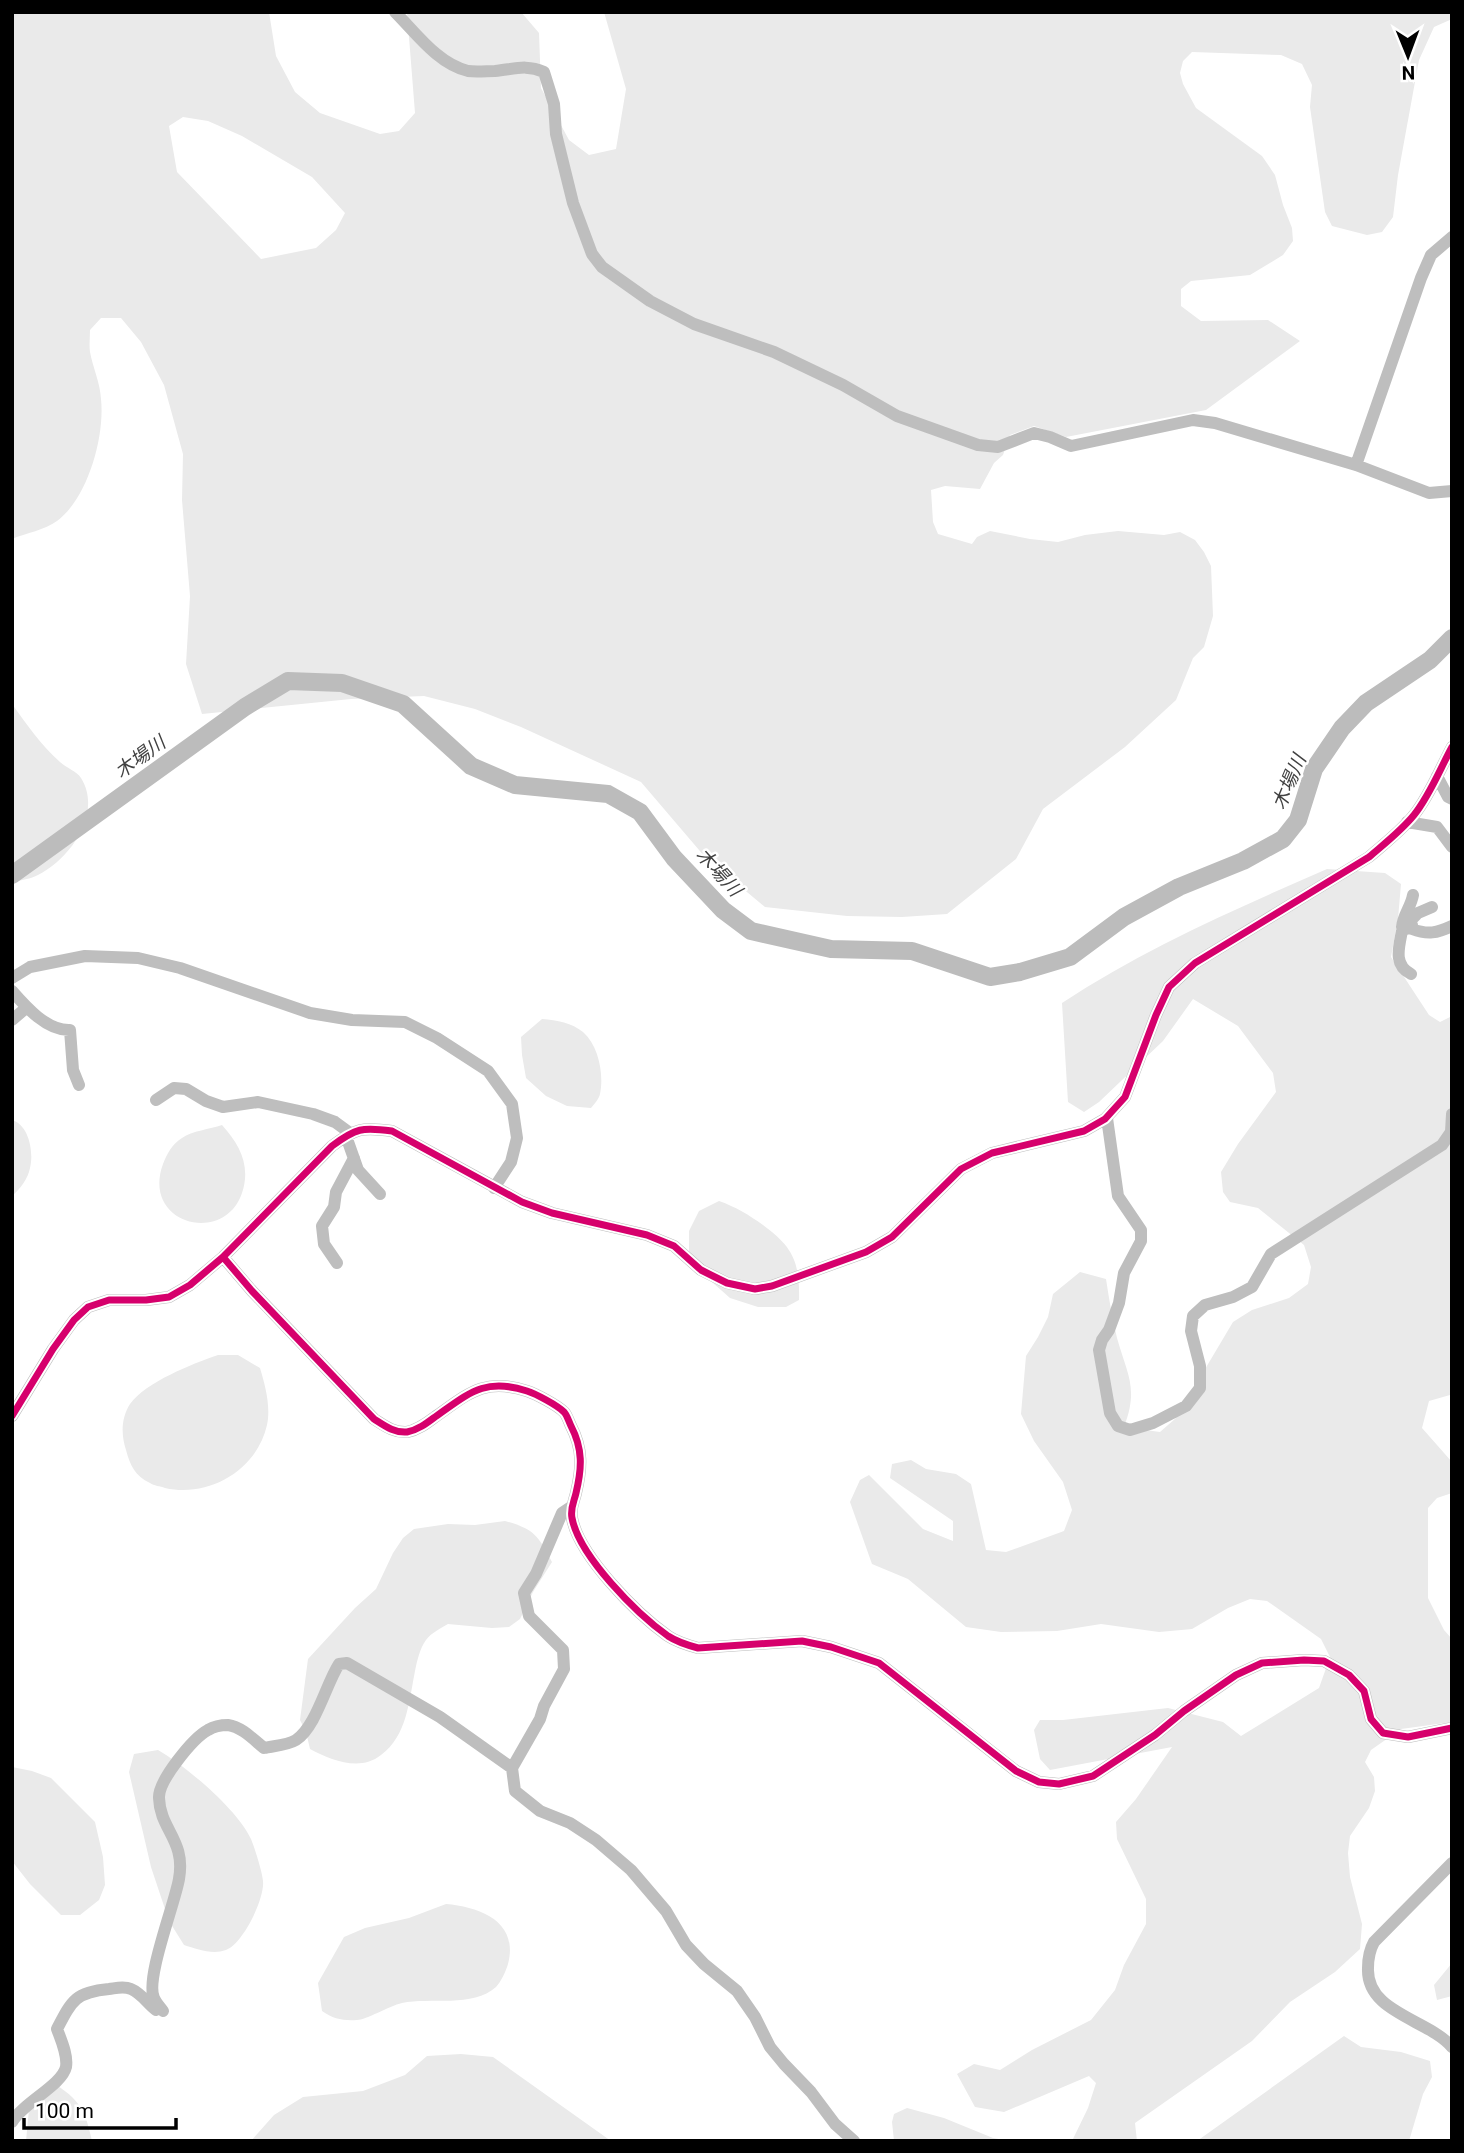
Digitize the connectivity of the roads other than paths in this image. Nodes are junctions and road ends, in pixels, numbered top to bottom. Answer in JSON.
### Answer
{"nodes":[{"id":1,"x":395,"y":12,"type":"edge"},
{"id":2,"x":1452,"y":237,"type":"edge"},
{"id":3,"x":1356,"y":465,"type":"junction"},
{"id":4,"x":1452,"y":491,"type":"edge"},
{"id":5,"x":1452,"y":747,"type":"edge"},
{"id":6,"x":1437,"y":776,"type":"junction"},
{"id":7,"x":1452,"y":799,"type":"edge"},
{"id":8,"x":1407,"y":822,"type":"junction"},
{"id":9,"x":1452,"y":846,"type":"edge"},
{"id":10,"x":1413,"y":895,"type":"dead end"},
{"id":11,"x":1432,"y":907,"type":"dead end"},
{"id":12,"x":1452,"y":926,"type":"edge"},
{"id":13,"x":1407,"y":928,"type":"junction"},
{"id":14,"x":1412,"y":974,"type":"dead end"},
{"id":15,"x":12,"y":978,"type":"edge"},
{"id":16,"x":12,"y":991,"type":"edge"},
{"id":17,"x":26,"y":1008,"type":"junction"},
{"id":18,"x":12,"y":1020,"type":"edge"},
{"id":19,"x":79,"y":1085,"type":"dead end"},
{"id":20,"x":156,"y":1100,"type":"dead end"},
{"id":21,"x":1452,"y":1114,"type":"edge"},
{"id":22,"x":1107,"y":1118,"type":"junction"},
{"id":23,"x":348,"y":1134,"type":"junction"},
{"id":24,"x":354,"y":1158,"type":"junction"},
{"id":25,"x":494,"y":1188,"type":"junction"},
{"id":26,"x":380,"y":1194,"type":"dead end"},
{"id":27,"x":223,"y":1257,"type":"junction"},
{"id":28,"x":337,"y":1263,"type":"dead end"},
{"id":29,"x":12,"y":1416,"type":"edge"},
{"id":30,"x":571,"y":1507,"type":"junction"},
{"id":31,"x":1452,"y":1728,"type":"edge"},
{"id":32,"x":512,"y":1768,"type":"junction"},
{"id":33,"x":1452,"y":1863,"type":"edge"},
{"id":34,"x":1452,"y":2047,"type":"edge"},
{"id":35,"x":12,"y":2122,"type":"edge"},
{"id":36,"x":854,"y":2141,"type":"edge"}],
"edges":[{"from":1,"to":3,"type":"street"},
{"from":2,"to":3,"type":"street"},
{"from":3,"to":4,"type":"street"},
{"from":5,"to":6,"type":"street"},
{"from":6,"to":7,"type":"street"},
{"from":6,"to":8,"type":"street"},
{"from":8,"to":9,"type":"street"},
{"from":8,"to":22,"type":"street"},
{"from":10,"to":13,"type":"street"},
{"from":11,"to":13,"type":"street"},
{"from":12,"to":13,"type":"street"},
{"from":13,"to":14,"type":"street"},
{"from":15,"to":25,"type":"street"},
{"from":16,"to":17,"type":"street"},
{"from":17,"to":18,"type":"street"},
{"from":17,"to":19,"type":"street"},
{"from":20,"to":23,"type":"street"},
{"from":21,"to":22,"type":"street"},
{"from":22,"to":25,"type":"street"},
{"from":23,"to":24,"type":"street"},
{"from":23,"to":25,"type":"street"},
{"from":23,"to":27,"type":"street"},
{"from":24,"to":26,"type":"street"},
{"from":24,"to":28,"type":"street"},
{"from":27,"to":29,"type":"street"},
{"from":27,"to":30,"type":"street"},
{"from":30,"to":31,"type":"street"},
{"from":30,"to":32,"type":"street"},
{"from":32,"to":35,"type":"street"},
{"from":32,"to":36,"type":"street"},
{"from":33,"to":34,"type":"street"}]}
